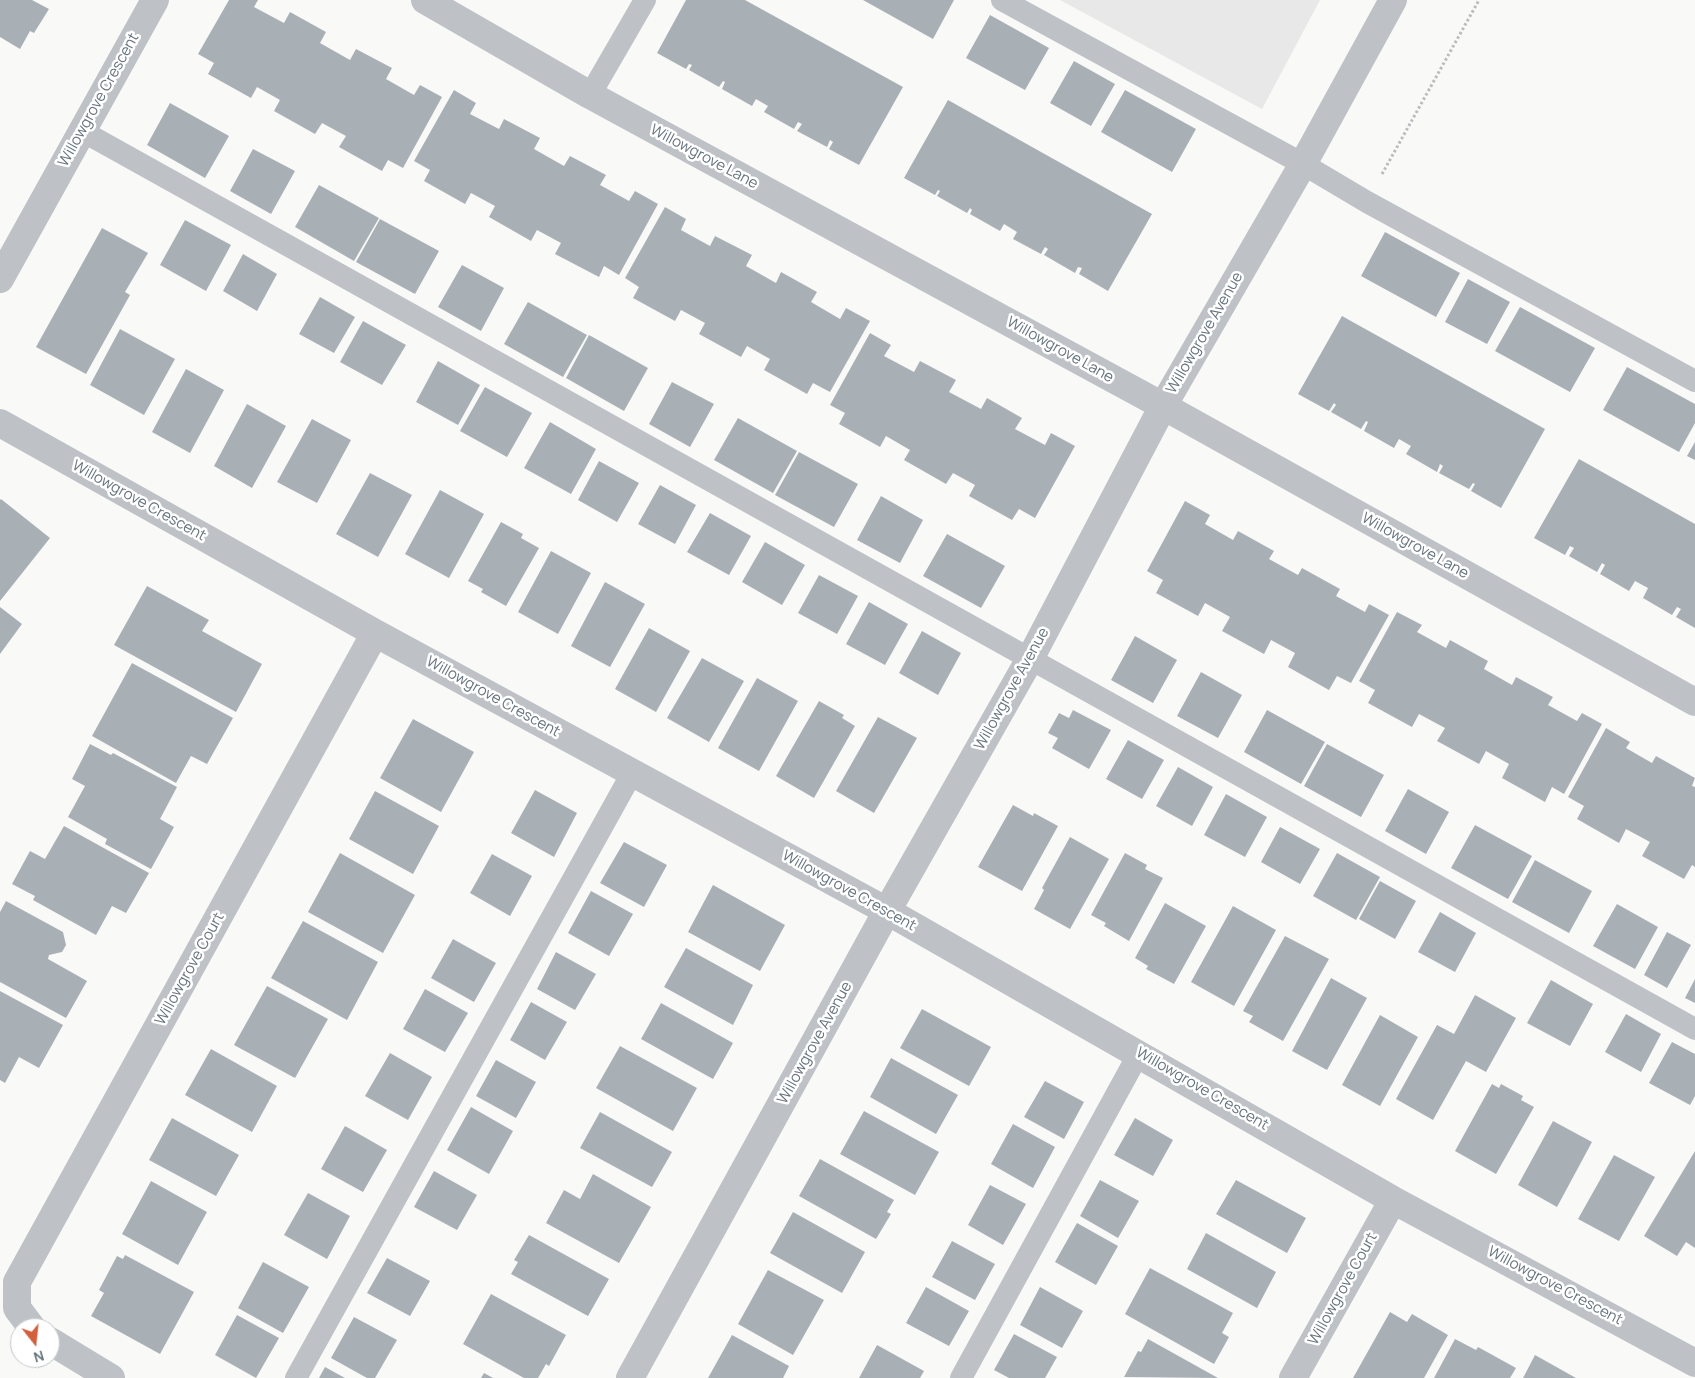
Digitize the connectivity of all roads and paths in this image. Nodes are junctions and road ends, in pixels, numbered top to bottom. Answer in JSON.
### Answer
{"nodes":[{"id":1,"x":155,"y":0,"type":"edge"},
{"id":2,"x":425,"y":0,"type":"edge"},
{"id":3,"x":645,"y":0,"type":"edge"},
{"id":4,"x":1002,"y":0,"type":"edge"},
{"id":5,"x":1393,"y":0,"type":"edge"},
{"id":6,"x":1479,"y":0,"type":"edge"},
{"id":7,"x":590,"y":95,"type":"junction"},
{"id":8,"x":82,"y":130,"type":"junction"},
{"id":9,"x":1304,"y":164,"type":"junction"},
{"id":10,"x":1367,"y":202,"type":"junction"},
{"id":11,"x":0,"y":279,"type":"edge"},
{"id":12,"x":1695,"y":381,"type":"edge"},
{"id":13,"x":1163,"y":406,"type":"junction"},
{"id":14,"x":0,"y":423,"type":"edge"},
{"id":15,"x":375,"y":633,"type":"junction"},
{"id":16,"x":1031,"y":658,"type":"junction"},
{"id":17,"x":1695,"y":702,"type":"edge"},
{"id":18,"x":632,"y":773,"type":"junction"},
{"id":19,"x":887,"y":911,"type":"junction"},
{"id":20,"x":1695,"y":1029,"type":"edge"},
{"id":21,"x":1139,"y":1053,"type":"junction"},
{"id":22,"x":1393,"y":1200,"type":"junction"},
{"id":23,"x":16,"y":1316,"type":"edge"},
{"id":24,"x":60,"y":1347,"type":"edge"},
{"id":25,"x":1695,"y":1363,"type":"edge"},
{"id":26,"x":111,"y":1378,"type":"edge"},
{"id":27,"x":296,"y":1378,"type":"edge"},
{"id":28,"x":630,"y":1378,"type":"edge"},
{"id":29,"x":961,"y":1378,"type":"edge"},
{"id":30,"x":1293,"y":1378,"type":"edge"}],
"edges":[{"from":1,"to":8,"type":"street","name":"Willowgrove Crescent"},
{"from":2,"to":7,"type":"street","name":"Willowgrove Lane"},
{"from":3,"to":7,"type":"lane"},
{"from":4,"to":9,"type":"lane"},
{"from":5,"to":9,"type":"street","name":"Willowgrove Avenue"},
{"from":6,"to":10,"type":"path"},
{"from":7,"to":13,"type":"street","name":"Willowgrove Lane"},
{"from":8,"to":11,"type":"street","name":"Willowgrove Crescent"},
{"from":8,"to":16,"type":"lane"},
{"from":9,"to":10,"type":"lane"},
{"from":9,"to":13,"type":"street","name":"Willowgrove Avenue"},
{"from":10,"to":12,"type":"lane"},
{"from":13,"to":16,"type":"street","name":"Willowgrove Avenue"},
{"from":13,"to":17,"type":"street","name":"Willowgrove Lane"},
{"from":14,"to":15,"type":"street","name":"Willowgrove Crescent"},
{"from":15,"to":18,"type":"street","name":"Willowgrove Crescent"},
{"from":15,"to":23,"type":"street","name":"Willowgrove Court"},
{"from":16,"to":19,"type":"street","name":"Willowgrove Avenue"},
{"from":16,"to":20,"type":"lane"},
{"from":18,"to":19,"type":"street","name":"Willowgrove Crescent"},
{"from":18,"to":27,"type":"lane"},
{"from":19,"to":21,"type":"street","name":"Willowgrove Crescent"},
{"from":19,"to":28,"type":"street","name":"Willowgrove Avenue"},
{"from":21,"to":22,"type":"street","name":"Willowgrove Crescent"},
{"from":21,"to":29,"type":"lane"},
{"from":22,"to":25,"type":"street","name":"Willowgrove Crescent"},
{"from":22,"to":30,"type":"street","name":"Willowgrove Court"},
{"from":24,"to":26,"type":"street"}]}
